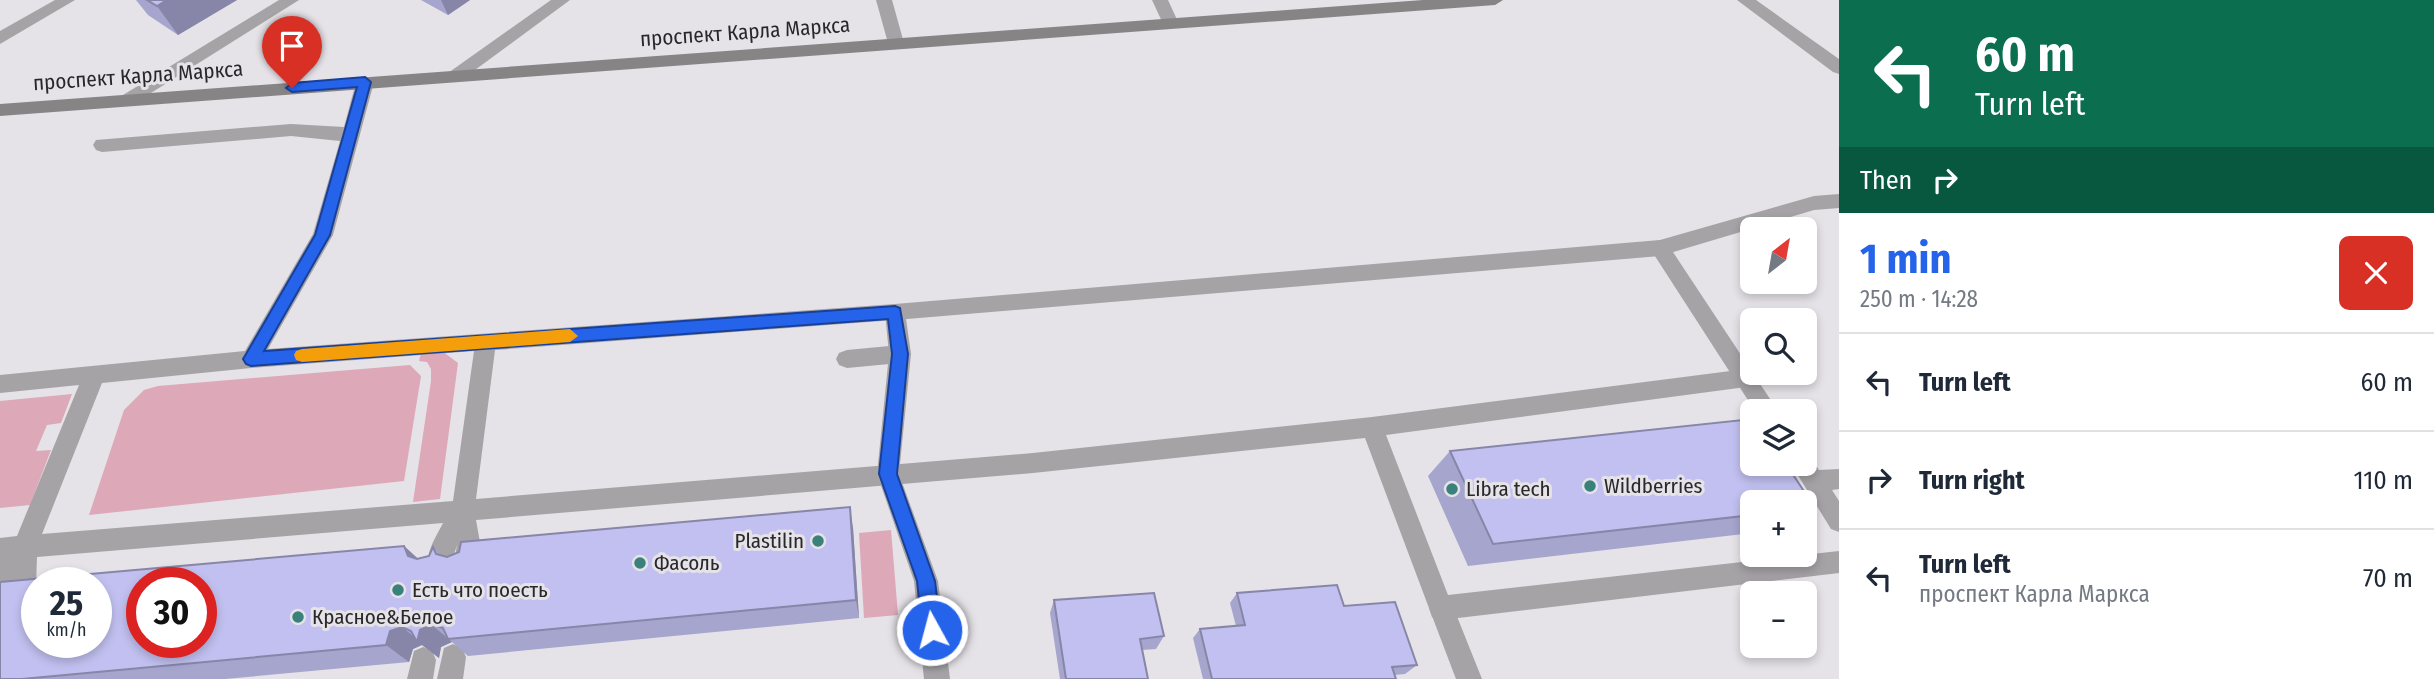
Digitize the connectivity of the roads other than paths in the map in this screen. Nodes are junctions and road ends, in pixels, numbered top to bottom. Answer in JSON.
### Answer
{"nodes":[{"id":1,"x":67,"y":0,"type":"edge"},
{"id":2,"x":291,"y":0,"type":"edge"},
{"id":3,"x":562,"y":0,"type":"edge"},
{"id":4,"x":884,"y":0,"type":"edge"},
{"id":5,"x":1160,"y":0,"type":"edge"},
{"id":6,"x":1494,"y":0,"type":"edge"},
{"id":7,"x":1745,"y":0,"type":"edge"},
{"id":8,"x":1171,"y":24,"type":"junction"},
{"id":9,"x":0,"y":38,"type":"edge"},
{"id":10,"x":896,"y":43,"type":"junction"},
{"id":11,"x":1839,"y":68,"type":"edge"},
{"id":12,"x":454,"y":77,"type":"junction"},
{"id":13,"x":365,"y":82,"type":"junction"},
{"id":14,"x":129,"y":99,"type":"junction"},
{"id":15,"x":0,"y":110,"type":"edge"},
{"id":16,"x":351,"y":133,"type":"junction"},
{"id":17,"x":102,"y":145,"type":"dead end"},
{"id":18,"x":1839,"y":201,"type":"edge"},
{"id":19,"x":1660,"y":247,"type":"junction"},
{"id":20,"x":895,"y":312,"type":"junction"},
{"id":21,"x":486,"y":342,"type":"junction"},
{"id":22,"x":900,"y":354,"type":"junction"},
{"id":23,"x":251,"y":359,"type":"junction"},
{"id":24,"x":847,"y":359,"type":"dead end"},
{"id":25,"x":1740,"y":370,"type":"edge"},
{"id":26,"x":94,"y":376,"type":"junction"},
{"id":27,"x":1740,"y":380,"type":"edge"},
{"id":28,"x":0,"y":384,"type":"edge"},
{"id":29,"x":1373,"y":427,"type":"junction"},
{"id":30,"x":888,"y":474,"type":"junction"},
{"id":31,"x":1817,"y":474,"type":"edge"},
{"id":32,"x":1810,"y":476,"type":"edge"},
{"id":33,"x":1839,"y":479,"type":"edge"},
{"id":34,"x":463,"y":509,"type":"junction"},
{"id":35,"x":1839,"y":521,"type":"edge"},
{"id":36,"x":25,"y":547,"type":"junction"},
{"id":37,"x":0,"y":549,"type":"edge"},
{"id":38,"x":1839,"y":562,"type":"edge"},
{"id":39,"x":466,"y":563,"type":"edge"},
{"id":40,"x":439,"y":565,"type":"edge"},
{"id":41,"x":0,"y":580,"type":"edge"},
{"id":42,"x":16,"y":604,"type":"edge"},
{"id":43,"x":1441,"y":608,"type":"junction"},
{"id":44,"x":937,"y":679,"type":"edge"},
{"id":45,"x":1469,"y":679,"type":"edge"}],
"edges":[{"from":1,"to":9,"type":"street"},
{"from":2,"to":14,"type":"street"},
{"from":3,"to":12,"type":"street"},
{"from":4,"to":10,"type":"street"},
{"from":5,"to":8,"type":"street"},
{"from":6,"to":8,"type":"street","name":"проспект Карла Маркса"},
{"from":7,"to":11,"type":"street"},
{"from":8,"to":10,"type":"street","name":"проспект Карла Маркса"},
{"from":10,"to":12,"type":"street","name":"проспект Карла Маркса"},
{"from":12,"to":13,"type":"street","name":"проспект Карла Маркса"},
{"from":13,"to":14,"type":"street","name":"проспект Карла Маркса"},
{"from":13,"to":16,"type":"street"},
{"from":14,"to":15,"type":"street","name":"проспект Карла Маркса"},
{"from":16,"to":17,"type":"street"},
{"from":16,"to":23,"type":"street"},
{"from":18,"to":19,"type":"street"},
{"from":19,"to":20,"type":"street"},
{"from":19,"to":25,"type":"street"},
{"from":20,"to":21,"type":"street"},
{"from":20,"to":22,"type":"street"},
{"from":21,"to":23,"type":"street"},
{"from":21,"to":34,"type":"street"},
{"from":22,"to":24,"type":"street"},
{"from":22,"to":30,"type":"street"},
{"from":23,"to":26,"type":"street"},
{"from":26,"to":28,"type":"street"},
{"from":26,"to":36,"type":"street"},
{"from":27,"to":29,"type":"street"},
{"from":29,"to":30,"type":"street"},
{"from":29,"to":43,"type":"street"},
{"from":30,"to":34,"type":"street"},
{"from":30,"to":44,"type":"street"},
{"from":31,"to":33,"type":"street"},
{"from":32,"to":35,"type":"street"},
{"from":34,"to":36,"type":"street"},
{"from":34,"to":39,"type":"street"},
{"from":34,"to":40,"type":"street"},
{"from":36,"to":37,"type":"street"},
{"from":36,"to":41,"type":"street"},
{"from":36,"to":42,"type":"street"},
{"from":38,"to":43,"type":"street"},
{"from":43,"to":45,"type":"street"}]}
